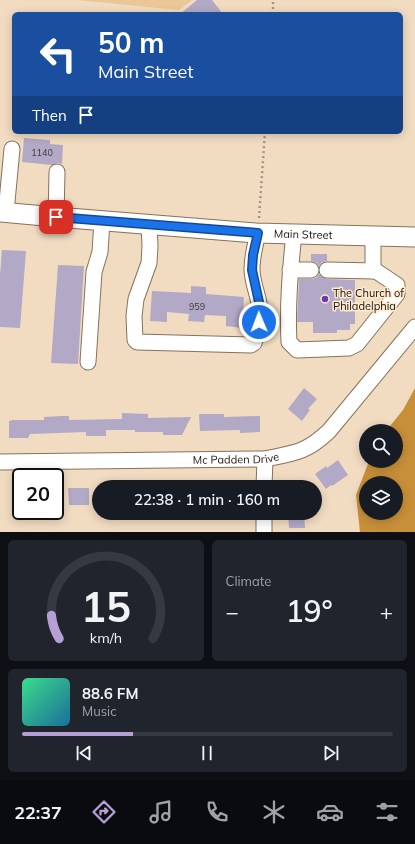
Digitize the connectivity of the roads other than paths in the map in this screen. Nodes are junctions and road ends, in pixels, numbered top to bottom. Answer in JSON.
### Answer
{"nodes":[{"id":1,"x":12,"y":149,"type":"dead end"},
{"id":2,"x":57,"y":172,"type":"dead end"},
{"id":3,"x":3,"y":212,"type":"edge"},
{"id":4,"x":56,"y":217,"type":"junction"},
{"id":5,"x":102,"y":221,"type":"junction"},
{"id":6,"x":149,"y":224,"type":"junction"},
{"id":7,"x":258,"y":233,"type":"junction"},
{"id":8,"x":294,"y":234,"type":"junction"},
{"id":9,"x":373,"y":236,"type":"junction"},
{"id":10,"x":415,"y":237,"type":"edge"},
{"id":11,"x":290,"y":270,"type":"junction"},
{"id":12,"x":311,"y":270,"type":"dead end"},
{"id":13,"x":327,"y":270,"type":"dead end"},
{"id":14,"x":373,"y":271,"type":"junction"},
{"id":15,"x":415,"y":327,"type":"edge"},
{"id":16,"x":88,"y":362,"type":"dead end"},
{"id":17,"x":265,"y":459,"type":"junction"},
{"id":18,"x":0,"y":462,"type":"edge"},
{"id":19,"x":264,"y":480,"type":"edge"},
{"id":20,"x":264,"y":520,"type":"edge"},
{"id":21,"x":264,"y":532,"type":"edge"}],
"edges":[{"from":1,"to":3,"type":"street"},
{"from":2,"to":4,"type":"street"},
{"from":3,"to":4,"type":"main road","name":"Main Street"},
{"from":4,"to":5,"type":"main road","name":"Main Street"},
{"from":5,"to":6,"type":"main road","name":"Main Street"},
{"from":5,"to":16,"type":"street"},
{"from":6,"to":7,"type":"main road","name":"Main Street"},
{"from":6,"to":7,"type":"street"},
{"from":7,"to":8,"type":"main road","name":"Main Street"},
{"from":8,"to":9,"type":"main road","name":"Main Street"},
{"from":8,"to":11,"type":"street"},
{"from":9,"to":10,"type":"main road","name":"Main Street"},
{"from":9,"to":14,"type":"street"},
{"from":11,"to":12,"type":"street"},
{"from":11,"to":14,"type":"street"},
{"from":13,"to":14,"type":"street"},
{"from":15,"to":17,"type":"street","name":"Mc Padden Drive"},
{"from":17,"to":18,"type":"street","name":"Mc Padden Drive"},
{"from":17,"to":19,"type":"street"},
{"from":20,"to":21,"type":"street"}]}
